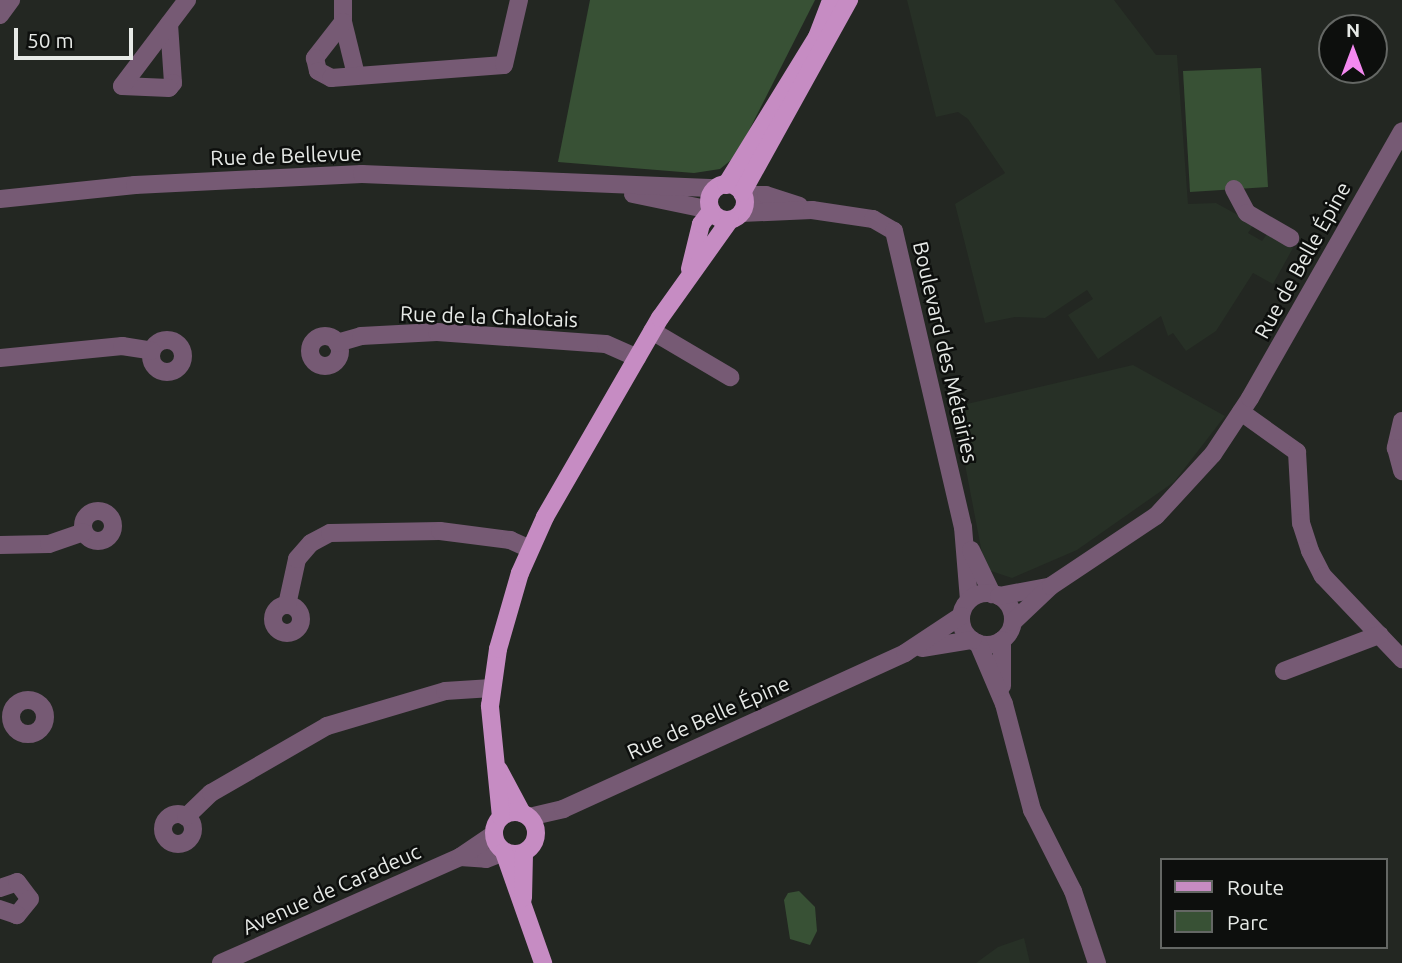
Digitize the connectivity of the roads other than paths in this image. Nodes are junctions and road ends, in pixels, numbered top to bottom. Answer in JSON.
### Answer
{"nodes":[{"id":1,"x":12,"y":0,"type":"edge"},
{"id":2,"x":187,"y":0,"type":"edge"},
{"id":3,"x":344,"y":0,"type":"edge"},
{"id":4,"x":519,"y":0,"type":"edge"},
{"id":5,"x":831,"y":0,"type":"edge"},
{"id":6,"x":849,"y":0,"type":"edge"},
{"id":7,"x":0,"y":15,"type":"edge"},
{"id":8,"x":343,"y":22,"type":"junction"},
{"id":9,"x":169,"y":24,"type":"dead end"},
{"id":10,"x":356,"y":75,"type":"junction"},
{"id":11,"x":1402,"y":131,"type":"edge"},
{"id":12,"x":574,"y":184,"type":"junction"},
{"id":13,"x":721,"y":186,"type":"junction"},
{"id":14,"x":1234,"y":189,"type":"dead end"},
{"id":15,"x":743,"y":194,"type":"junction"},
{"id":16,"x":0,"y":199,"type":"edge"},
{"id":17,"x":711,"y":210,"type":"junction"},
{"id":18,"x":812,"y":210,"type":"junction"},
{"id":19,"x":736,"y":216,"type":"junction"},
{"id":20,"x":1290,"y":238,"type":"dead end"},
{"id":21,"x":689,"y":272,"type":"junction"},
{"id":22,"x":652,"y":331,"type":"junction"},
{"id":23,"x":337,"y":343,"type":"dead end"},
{"id":24,"x":152,"y":351,"type":"dead end"},
{"id":25,"x":0,"y":358,"type":"edge"},
{"id":26,"x":637,"y":358,"type":"junction"},
{"id":27,"x":730,"y":377,"type":"dead end"},
{"id":28,"x":1241,"y":412,"type":"junction"},
{"id":29,"x":1402,"y":421,"type":"edge"},
{"id":30,"x":1402,"y":471,"type":"edge"},
{"id":31,"x":963,"y":527,"type":"junction"},
{"id":32,"x":83,"y":532,"type":"dead end"},
{"id":33,"x":0,"y":545,"type":"edge"},
{"id":34,"x":530,"y":549,"type":"junction"},
{"id":35,"x":1051,"y":586,"type":"junction"},
{"id":36,"x":995,"y":595,"type":"junction"},
{"id":37,"x":287,"y":605,"type":"dead end"},
{"id":38,"x":965,"y":608,"type":"junction"},
{"id":39,"x":1013,"y":622,"type":"junction"},
{"id":40,"x":1379,"y":635,"type":"junction"},
{"id":41,"x":1002,"y":640,"type":"junction"},
{"id":42,"x":975,"y":642,"type":"junction"},
{"id":43,"x":905,"y":653,"type":"junction"},
{"id":44,"x":1402,"y":659,"type":"edge"},
{"id":45,"x":1284,"y":671,"type":"dead end"},
{"id":46,"x":492,"y":688,"type":"junction"},
{"id":47,"x":1003,"y":704,"type":"junction"},
{"id":48,"x":495,"y":763,"type":"junction"},
{"id":49,"x":526,"y":815,"type":"junction"},
{"id":50,"x":186,"y":817,"type":"dead end"},
{"id":51,"x":501,"y":817,"type":"junction"},
{"id":52,"x":494,"y":834,"type":"junction"},
{"id":53,"x":504,"y":852,"type":"junction"},
{"id":54,"x":524,"y":853,"type":"junction"},
{"id":55,"x":460,"y":857,"type":"junction"},
{"id":56,"x":0,"y":888,"type":"edge"},
{"id":57,"x":523,"y":908,"type":"junction"},
{"id":58,"x":0,"y":909,"type":"edge"},
{"id":59,"x":221,"y":963,"type":"edge"},
{"id":60,"x":543,"y":963,"type":"edge"},
{"id":61,"x":1097,"y":963,"type":"edge"}],
"edges":[{"from":1,"to":7,"type":"street"},
{"from":2,"to":9,"type":"street"},
{"from":3,"to":8,"type":"street"},
{"from":4,"to":10,"type":"street"},
{"from":5,"to":13,"type":"main road"},
{"from":6,"to":15,"type":"main road"},
{"from":8,"to":10,"type":"street"},
{"from":8,"to":10,"type":"street"},
{"from":11,"to":28,"type":"street","name":"Rue de Belle Épine"},
{"from":12,"to":13,"type":"street","name":"Rue de Bellevue"},
{"from":12,"to":16,"type":"street","name":"Rue de Bellevue"},
{"from":12,"to":17,"type":"street","name":"Rue de Bellevue"},
{"from":13,"to":15,"type":"main road"},
{"from":13,"to":17,"type":"main road"},
{"from":14,"to":20,"type":"street"},
{"from":15,"to":18,"type":"street","name":"Boulevard des Métairies"},
{"from":15,"to":19,"type":"main road"},
{"from":17,"to":19,"type":"main road"},
{"from":17,"to":21,"type":"main road"},
{"from":18,"to":19,"type":"street","name":"Boulevard des Métairies"},
{"from":18,"to":31,"type":"street","name":"Boulevard des Métairies"},
{"from":19,"to":21,"type":"main road"},
{"from":21,"to":22,"type":"main road"},
{"from":22,"to":26,"type":"main road"},
{"from":22,"to":27,"type":"street"},
{"from":23,"to":26,"type":"street","name":"Rue de la Chalotais"},
{"from":24,"to":25,"type":"street"},
{"from":26,"to":34,"type":"main road"},
{"from":28,"to":35,"type":"street","name":"Rue de Belle Épine"},
{"from":28,"to":40,"type":"street"},
{"from":29,"to":30,"type":"street"},
{"from":31,"to":36,"type":"street","name":"Boulevard des Métairies"},
{"from":31,"to":38,"type":"street","name":"Boulevard des Métairies"},
{"from":32,"to":33,"type":"street"},
{"from":34,"to":37,"type":"street"},
{"from":34,"to":46,"type":"main road"},
{"from":35,"to":36,"type":"street","name":"Rue de Belle Épine"},
{"from":35,"to":39,"type":"street","name":"Rue de Belle Épine"},
{"from":36,"to":38,"type":"street"},
{"from":36,"to":39,"type":"street"},
{"from":38,"to":42,"type":"street"},
{"from":38,"to":43,"type":"street","name":"Rue de Belle Épine"},
{"from":39,"to":41,"type":"street"},
{"from":40,"to":44,"type":"street"},
{"from":40,"to":45,"type":"street"},
{"from":41,"to":42,"type":"street"},
{"from":41,"to":47,"type":"street"},
{"from":42,"to":43,"type":"street","name":"Rue de Belle Épine"},
{"from":42,"to":47,"type":"street"},
{"from":43,"to":49,"type":"street","name":"Rue de Belle Épine"},
{"from":46,"to":48,"type":"main road"},
{"from":46,"to":50,"type":"street"},
{"from":47,"to":61,"type":"street"},
{"from":48,"to":49,"type":"main road"},
{"from":48,"to":51,"type":"main road"},
{"from":49,"to":51,"type":"main road"},
{"from":49,"to":54,"type":"main road"},
{"from":51,"to":52,"type":"main road"},
{"from":52,"to":53,"type":"main road"},
{"from":52,"to":55,"type":"street","name":"Avenue de Caradeuc"},
{"from":53,"to":54,"type":"main road"},
{"from":53,"to":55,"type":"street","name":"Avenue de Caradeuc"},
{"from":53,"to":57,"type":"main road"},
{"from":54,"to":57,"type":"main road"},
{"from":55,"to":59,"type":"street","name":"Avenue de Caradeuc"},
{"from":56,"to":58,"type":"street"},
{"from":57,"to":60,"type":"main road"}]}
